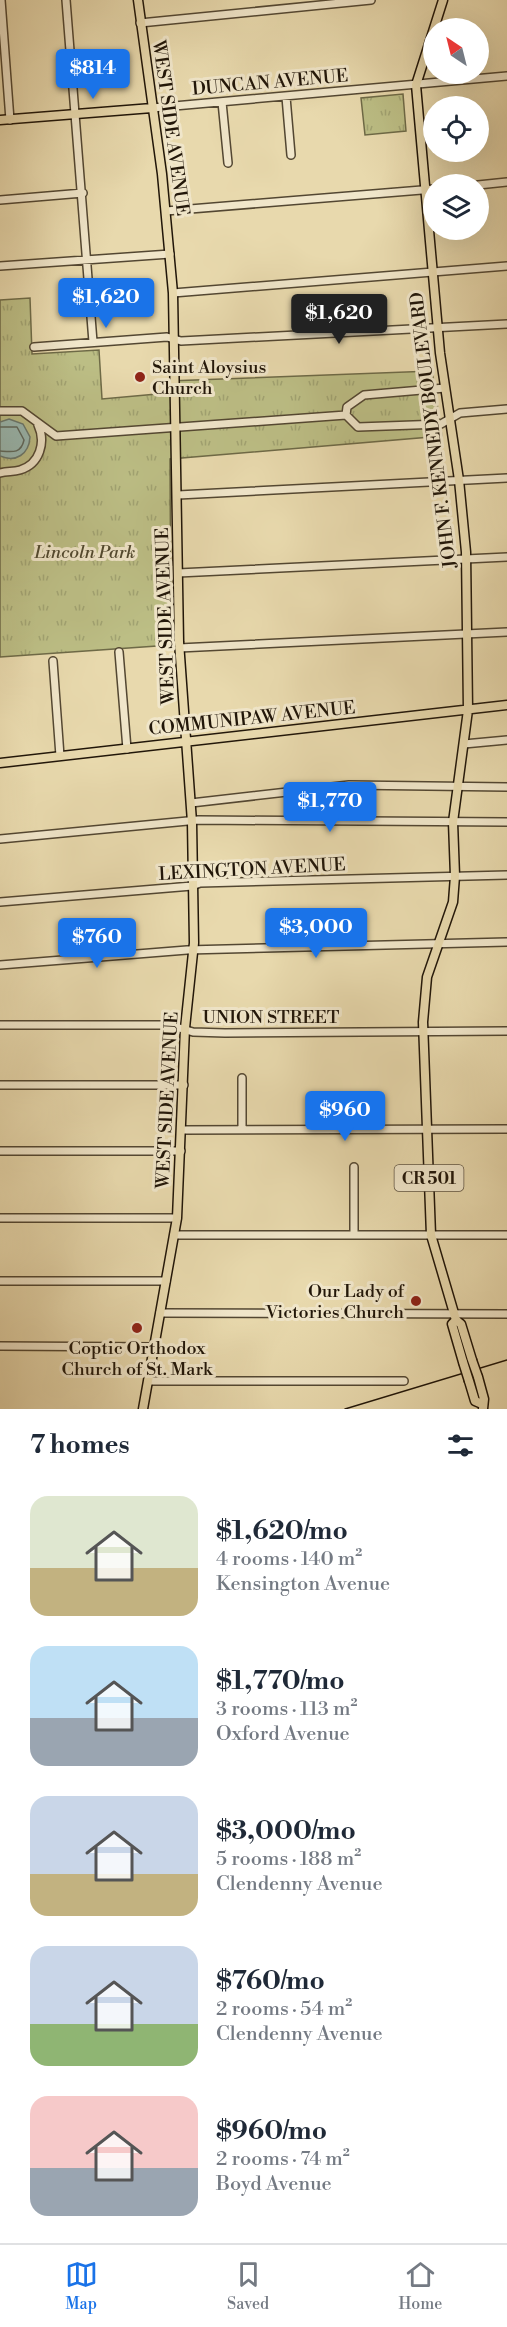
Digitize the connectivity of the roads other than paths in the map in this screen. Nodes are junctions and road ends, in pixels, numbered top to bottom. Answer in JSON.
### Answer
{"nodes":[{"id":1,"x":1,"y":0,"type":"edge"},
{"id":2,"x":66,"y":0,"type":"edge"},
{"id":3,"x":138,"y":0,"type":"edge"},
{"id":4,"x":369,"y":0,"type":"edge"},
{"id":5,"x":443,"y":0,"type":"edge"},
{"id":6,"x":140,"y":23,"type":"junction"},
{"id":7,"x":507,"y":76,"type":"edge"},
{"id":8,"x":416,"y":84,"type":"junction"},
{"id":9,"x":286,"y":97,"type":"junction"},
{"id":10,"x":222,"y":102,"type":"junction"},
{"id":11,"x":152,"y":108,"type":"junction"},
{"id":12,"x":76,"y":115,"type":"junction"},
{"id":13,"x":0,"y":120,"type":"edge"},
{"id":14,"x":10,"y":120,"type":"junction"},
{"id":15,"x":291,"y":155,"type":"dead end"},
{"id":16,"x":228,"y":163,"type":"dead end"},
{"id":17,"x":423,"y":176,"type":"edge"},
{"id":18,"x":507,"y":182,"type":"edge"},
{"id":19,"x":489,"y":184,"type":"edge"},
{"id":20,"x":423,"y":189,"type":"edge"},
{"id":21,"x":83,"y":193,"type":"junction"},
{"id":22,"x":0,"y":200,"type":"edge"},
{"id":23,"x":166,"y":211,"type":"junction"},
{"id":24,"x":429,"y":240,"type":"edge"},
{"id":25,"x":170,"y":254,"type":"junction"},
{"id":26,"x":87,"y":259,"type":"junction"},
{"id":27,"x":507,"y":266,"type":"edge"},
{"id":28,"x":0,"y":267,"type":"edge"},
{"id":29,"x":432,"y":272,"type":"junction"},
{"id":30,"x":173,"y":293,"type":"junction"},
{"id":31,"x":507,"y":324,"type":"edge"},
{"id":32,"x":439,"y":328,"type":"junction"},
{"id":33,"x":174,"y":339,"type":"junction"},
{"id":34,"x":93,"y":342,"type":"junction"},
{"id":35,"x":34,"y":347,"type":"dead end"},
{"id":36,"x":445,"y":388,"type":"junction"},
{"id":37,"x":507,"y":409,"type":"edge"},
{"id":38,"x":1,"y":410,"type":"edge"},
{"id":39,"x":346,"y":415,"type":"junction"},
{"id":40,"x":451,"y":418,"type":"junction"},
{"id":41,"x":37,"y":423,"type":"junction"},
{"id":42,"x":176,"y":427,"type":"junction"},
{"id":43,"x":56,"y":436,"type":"junction"},
{"id":44,"x":40,"y":450,"type":"junction"},
{"id":45,"x":0,"y":468,"type":"edge"},
{"id":46,"x":11,"y":471,"type":"junction"},
{"id":47,"x":0,"y":473,"type":"edge"},
{"id":48,"x":507,"y":477,"type":"edge"},
{"id":49,"x":459,"y":480,"type":"junction"},
{"id":50,"x":178,"y":495,"type":"junction"},
{"id":51,"x":507,"y":557,"type":"edge"},
{"id":52,"x":466,"y":559,"type":"junction"},
{"id":53,"x":178,"y":573,"type":"junction"},
{"id":54,"x":507,"y":632,"type":"edge"},
{"id":55,"x":468,"y":634,"type":"junction"},
{"id":56,"x":179,"y":648,"type":"junction"},
{"id":57,"x":119,"y":652,"type":"dead end"},
{"id":58,"x":52,"y":661,"type":"dead end"},
{"id":59,"x":507,"y":705,"type":"edge"},
{"id":60,"x":468,"y":710,"type":"junction"},
{"id":61,"x":507,"y":740,"type":"edge"},
{"id":62,"x":187,"y":742,"type":"junction"},
{"id":63,"x":464,"y":744,"type":"junction"},
{"id":64,"x":127,"y":748,"type":"junction"},
{"id":65,"x":60,"y":756,"type":"junction"},
{"id":66,"x":0,"y":763,"type":"edge"},
{"id":67,"x":458,"y":786,"type":"junction"},
{"id":68,"x":507,"y":787,"type":"edge"},
{"id":69,"x":191,"y":803,"type":"junction"},
{"id":70,"x":192,"y":822,"type":"junction"},
{"id":71,"x":453,"y":822,"type":"junction"},
{"id":72,"x":507,"y":822,"type":"edge"},
{"id":73,"x":0,"y":839,"type":"edge"},
{"id":74,"x":507,"y":875,"type":"edge"},
{"id":75,"x":455,"y":876,"type":"junction"},
{"id":76,"x":192,"y":886,"type":"junction"},
{"id":77,"x":0,"y":902,"type":"edge"},
{"id":78,"x":507,"y":942,"type":"edge"},
{"id":79,"x":439,"y":943,"type":"junction"},
{"id":80,"x":193,"y":950,"type":"junction"},
{"id":81,"x":0,"y":965,"type":"edge"},
{"id":82,"x":0,"y":1025,"type":"edge"},
{"id":83,"x":185,"y":1028,"type":"junction"},
{"id":84,"x":507,"y":1031,"type":"edge"},
{"id":85,"x":423,"y":1032,"type":"junction"},
{"id":86,"x":242,"y":1078,"type":"dead end"},
{"id":87,"x":0,"y":1085,"type":"edge"},
{"id":88,"x":184,"y":1085,"type":"junction"},
{"id":89,"x":427,"y":1129,"type":"junction"},
{"id":90,"x":182,"y":1130,"type":"junction"},
{"id":91,"x":242,"y":1130,"type":"junction"},
{"id":92,"x":507,"y":1130,"type":"edge"},
{"id":93,"x":0,"y":1151,"type":"edge"},
{"id":94,"x":181,"y":1151,"type":"junction"},
{"id":95,"x":354,"y":1167,"type":"dead end"},
{"id":96,"x":0,"y":1218,"type":"edge"},
{"id":97,"x":177,"y":1218,"type":"junction"},
{"id":98,"x":354,"y":1234,"type":"junction"},
{"id":99,"x":174,"y":1235,"type":"junction"},
{"id":100,"x":431,"y":1235,"type":"junction"},
{"id":101,"x":507,"y":1236,"type":"edge"},
{"id":102,"x":0,"y":1281,"type":"edge"},
{"id":103,"x":166,"y":1281,"type":"junction"},
{"id":104,"x":160,"y":1314,"type":"junction"},
{"id":105,"x":507,"y":1314,"type":"edge"},
{"id":106,"x":455,"y":1317,"type":"junction"},
{"id":107,"x":0,"y":1346,"type":"edge"},
{"id":108,"x":154,"y":1347,"type":"junction"},
{"id":109,"x":148,"y":1381,"type":"junction"},
{"id":110,"x":404,"y":1381,"type":"dead end"},
{"id":111,"x":482,"y":1407,"type":"edge"},
{"id":112,"x":143,"y":1409,"type":"edge"}],
"edges":[{"from":1,"to":14,"type":"street"},
{"from":2,"to":12,"type":"street"},
{"from":3,"to":6,"type":"main road","name":"WEST SIDE AVENUE"},
{"from":4,"to":6,"type":"street"},
{"from":5,"to":8,"type":"main road","name":"JOHN F. KENNEDY BOULEVARD","number":"CR 501"},
{"from":6,"to":11,"type":"main road","name":"WEST SIDE AVENUE"},
{"from":7,"to":8,"type":"street","name":"DUNCAN AVENUE"},
{"from":8,"to":9,"type":"street","name":"DUNCAN AVENUE"},
{"from":8,"to":17,"type":"main road","name":"JOHN F. KENNEDY BOULEVARD","number":"CR 501"},
{"from":9,"to":10,"type":"street","name":"DUNCAN AVENUE"},
{"from":9,"to":15,"type":"street"},
{"from":10,"to":11,"type":"street","name":"DUNCAN AVENUE"},
{"from":10,"to":16,"type":"street"},
{"from":11,"to":12,"type":"main road","name":"DUNCAN AVENUE"},
{"from":11,"to":23,"type":"main road","name":"WEST SIDE AVENUE"},
{"from":12,"to":14,"type":"main road","name":"DUNCAN AVENUE"},
{"from":12,"to":21,"type":"street"},
{"from":13,"to":14,"type":"main road","name":"DUNCAN AVENUE"},
{"from":18,"to":19,"type":"street"},
{"from":20,"to":23,"type":"street"},
{"from":21,"to":22,"type":"street"},
{"from":21,"to":26,"type":"street"},
{"from":23,"to":25,"type":"main road","name":"WEST SIDE AVENUE"},
{"from":24,"to":29,"type":"main road","name":"JOHN F. KENNEDY BOULEVARD","number":"CR 501"},
{"from":25,"to":26,"type":"street"},
{"from":25,"to":30,"type":"main road","name":"WEST SIDE AVENUE"},
{"from":26,"to":28,"type":"street"},
{"from":26,"to":34,"type":"street"},
{"from":27,"to":29,"type":"street"},
{"from":29,"to":30,"type":"street"},
{"from":29,"to":32,"type":"main road","name":"JOHN F. KENNEDY BOULEVARD","number":"CR 501"},
{"from":30,"to":33,"type":"main road","name":"WEST SIDE AVENUE"},
{"from":31,"to":32,"type":"street"},
{"from":32,"to":33,"type":"street"},
{"from":32,"to":36,"type":"main road","name":"JOHN F. KENNEDY BOULEVARD","number":"CR 501"},
{"from":33,"to":34,"type":"street"},
{"from":33,"to":42,"type":"main road","name":"WEST SIDE AVENUE"},
{"from":34,"to":35,"type":"street"},
{"from":36,"to":39,"type":"street"},
{"from":36,"to":40,"type":"main road","name":"JOHN F. KENNEDY BOULEVARD","number":"CR 501"},
{"from":37,"to":40,"type":"street"},
{"from":38,"to":41,"type":"street"},
{"from":39,"to":40,"type":"street"},
{"from":39,"to":42,"type":"street"},
{"from":40,"to":49,"type":"main road","name":"JOHN F. KENNEDY BOULEVARD","number":"CR 501"},
{"from":41,"to":43,"type":"street"},
{"from":41,"to":44,"type":"street"},
{"from":42,"to":43,"type":"street"},
{"from":42,"to":50,"type":"main road","name":"WEST SIDE AVENUE"},
{"from":43,"to":44,"type":"street"},
{"from":44,"to":46,"type":"street"},
{"from":45,"to":46,"type":"street"},
{"from":46,"to":47,"type":"street"},
{"from":48,"to":49,"type":"street"},
{"from":49,"to":50,"type":"street"},
{"from":49,"to":52,"type":"main road","name":"JOHN F. KENNEDY BOULEVARD","number":"CR 501"},
{"from":50,"to":53,"type":"main road","name":"WEST SIDE AVENUE"},
{"from":51,"to":52,"type":"street"},
{"from":52,"to":53,"type":"street"},
{"from":52,"to":55,"type":"main road","name":"JOHN F. KENNEDY BOULEVARD","number":"CR 501"},
{"from":53,"to":56,"type":"main road","name":"WEST SIDE AVENUE"},
{"from":54,"to":55,"type":"street"},
{"from":55,"to":56,"type":"street"},
{"from":55,"to":60,"type":"main road","name":"JOHN F. KENNEDY BOULEVARD","number":"CR 501"},
{"from":56,"to":62,"type":"main road","name":"WEST SIDE AVENUE"},
{"from":57,"to":64,"type":"street"},
{"from":58,"to":65,"type":"street"},
{"from":59,"to":60,"type":"main road","name":"COMMUNIPAW AVENUE"},
{"from":60,"to":62,"type":"main road","name":"COMMUNIPAW AVENUE"},
{"from":60,"to":63,"type":"main road","name":"JOHN F. KENNEDY BOULEVARD","number":"CR 501"},
{"from":61,"to":63,"type":"street"},
{"from":62,"to":64,"type":"main road","name":"COMMUNIPAW AVENUE"},
{"from":62,"to":69,"type":"main road","name":"WEST SIDE AVENUE"},
{"from":63,"to":67,"type":"main road","name":"JOHN F. KENNEDY BOULEVARD","number":"CR 501"},
{"from":64,"to":65,"type":"main road","name":"COMMUNIPAW AVENUE"},
{"from":65,"to":66,"type":"main road","name":"COMMUNIPAW AVENUE"},
{"from":67,"to":68,"type":"street"},
{"from":67,"to":69,"type":"street"},
{"from":67,"to":71,"type":"main road","name":"JOHN F. KENNEDY BOULEVARD","number":"CR 501"},
{"from":69,"to":70,"type":"main road","name":"WEST SIDE AVENUE"},
{"from":70,"to":71,"type":"street"},
{"from":70,"to":73,"type":"street"},
{"from":70,"to":76,"type":"main road","name":"WEST SIDE AVENUE"},
{"from":71,"to":72,"type":"street"},
{"from":71,"to":75,"type":"main road","name":"JOHN F. KENNEDY BOULEVARD","number":"CR 501"},
{"from":74,"to":75,"type":"street","name":"LEXINGTON AVENUE"},
{"from":75,"to":76,"type":"street","name":"LEXINGTON AVENUE"},
{"from":75,"to":79,"type":"main road","name":"JOHN F. KENNEDY BOULEVARD","number":"CR 501"},
{"from":76,"to":77,"type":"street","name":"LEXINGTON AVENUE"},
{"from":76,"to":80,"type":"main road","name":"WEST SIDE AVENUE"},
{"from":78,"to":79,"type":"street"},
{"from":79,"to":80,"type":"street"},
{"from":79,"to":85,"type":"main road","name":"JOHN F. KENNEDY BOULEVARD","number":"CR 501"},
{"from":80,"to":81,"type":"street"},
{"from":80,"to":83,"type":"main road","name":"WEST SIDE AVENUE"},
{"from":82,"to":83,"type":"street","name":"UNION STREET"},
{"from":83,"to":85,"type":"street","name":"UNION STREET"},
{"from":83,"to":88,"type":"main road","name":"WEST SIDE AVENUE"},
{"from":84,"to":85,"type":"street","name":"UNION STREET"},
{"from":85,"to":89,"type":"main road","name":"JOHN F. KENNEDY BOULEVARD","number":"CR 501"},
{"from":86,"to":91,"type":"street"},
{"from":87,"to":88,"type":"street"},
{"from":88,"to":90,"type":"main road","name":"WEST SIDE AVENUE"},
{"from":89,"to":91,"type":"street"},
{"from":89,"to":92,"type":"street"},
{"from":89,"to":100,"type":"main road","name":"JOHN F. KENNEDY BOULEVARD","number":"CR 501"},
{"from":90,"to":91,"type":"street"},
{"from":90,"to":94,"type":"main road","name":"WEST SIDE AVENUE"},
{"from":93,"to":94,"type":"street"},
{"from":94,"to":97,"type":"main road","name":"WEST SIDE AVENUE"},
{"from":95,"to":98,"type":"street"},
{"from":96,"to":97,"type":"street"},
{"from":97,"to":99,"type":"main road","name":"WEST SIDE AVENUE"},
{"from":98,"to":99,"type":"street"},
{"from":98,"to":100,"type":"street"},
{"from":99,"to":103,"type":"main road","name":"WEST SIDE AVENUE"},
{"from":100,"to":101,"type":"street"},
{"from":100,"to":106,"type":"main road","name":"JOHN F. KENNEDY BOULEVARD","number":"CR 501"},
{"from":102,"to":103,"type":"street"},
{"from":103,"to":104,"type":"main road","name":"WEST SIDE AVENUE"},
{"from":104,"to":106,"type":"street"},
{"from":104,"to":108,"type":"main road","name":"WEST SIDE AVENUE"},
{"from":105,"to":106,"type":"street"},
{"from":106,"to":111,"type":"main road","name":"JOHN F. KENNEDY BOULEVARD","number":"CR 501","bridge":true},
{"from":107,"to":108,"type":"street"},
{"from":108,"to":109,"type":"main road","name":"WEST SIDE AVENUE"},
{"from":109,"to":110,"type":"street"},
{"from":109,"to":112,"type":"main road","name":"WEST SIDE AVENUE"}]}
